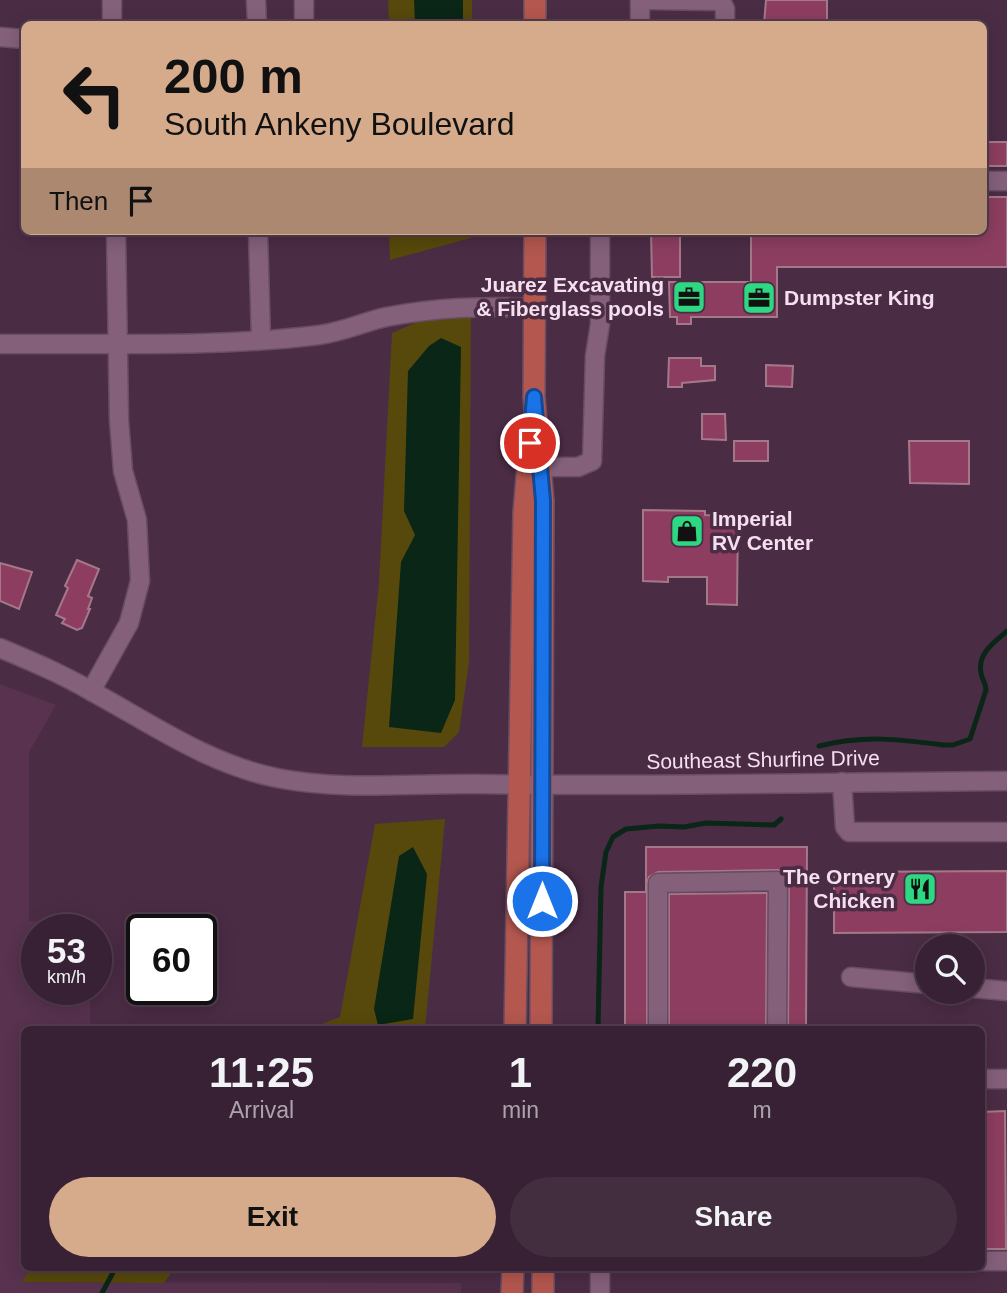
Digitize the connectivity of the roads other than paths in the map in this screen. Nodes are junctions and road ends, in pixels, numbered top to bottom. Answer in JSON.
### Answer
{"nodes":[{"id":1,"x":112,"y":0,"type":"edge"},
{"id":2,"x":257,"y":0,"type":"edge"},
{"id":3,"x":304,"y":0,"type":"edge"},
{"id":4,"x":535,"y":0,"type":"edge"},
{"id":5,"x":640,"y":0,"type":"edge"},
{"id":6,"x":648,"y":0,"type":"edge"},
{"id":7,"x":112,"y":21,"type":"edge"},
{"id":8,"x":257,"y":21,"type":"edge"},
{"id":9,"x":304,"y":21,"type":"edge"},
{"id":10,"x":535,"y":21,"type":"edge"},
{"id":11,"x":640,"y":21,"type":"edge"},
{"id":12,"x":725,"y":21,"type":"edge"},
{"id":13,"x":0,"y":37,"type":"edge"},
{"id":14,"x":21,"y":39,"type":"edge"},
{"id":15,"x":987,"y":181,"type":"edge"},
{"id":16,"x":1007,"y":181,"type":"edge"},
{"id":17,"x":116,"y":235,"type":"edge"},
{"id":18,"x":258,"y":235,"type":"edge"},
{"id":19,"x":534,"y":235,"type":"edge"},
{"id":20,"x":600,"y":235,"type":"edge"},
{"id":21,"x":534,"y":308,"type":"junction"},
{"id":22,"x":261,"y":340,"type":"junction"},
{"id":23,"x":118,"y":343,"type":"junction"},
{"id":24,"x":0,"y":344,"type":"edge"},
{"id":25,"x":534,"y":397,"type":"junction"},
{"id":26,"x":540,"y":467,"type":"junction"},
{"id":27,"x":0,"y":648,"type":"edge"},
{"id":28,"x":91,"y":691,"type":"junction"},
{"id":29,"x":1007,"y":781,"type":"edge"},
{"id":30,"x":842,"y":782,"type":"junction"},
{"id":31,"x":542,"y":785,"type":"junction"},
{"id":32,"x":520,"y":786,"type":"junction"},
{"id":33,"x":1007,"y":832,"type":"edge"},
{"id":34,"x":850,"y":977,"type":"dead end"},
{"id":35,"x":915,"y":983,"type":"edge"},
{"id":36,"x":985,"y":989,"type":"edge"},
{"id":37,"x":1007,"y":991,"type":"edge"},
{"id":38,"x":514,"y":1026,"type":"edge"},
{"id":39,"x":541,"y":1026,"type":"edge"},
{"id":40,"x":658,"y":1026,"type":"edge"},
{"id":41,"x":777,"y":1026,"type":"edge"},
{"id":42,"x":985,"y":1079,"type":"edge"},
{"id":43,"x":1007,"y":1079,"type":"edge"},
{"id":44,"x":985,"y":1261,"type":"edge"},
{"id":45,"x":1007,"y":1261,"type":"edge"},
{"id":46,"x":513,"y":1271,"type":"edge"},
{"id":47,"x":543,"y":1271,"type":"edge"},
{"id":48,"x":600,"y":1271,"type":"edge"},
{"id":49,"x":512,"y":1293,"type":"edge"},
{"id":50,"x":543,"y":1293,"type":"edge"},
{"id":51,"x":600,"y":1293,"type":"edge"}],
"edges":[{"from":1,"to":7,"type":"street"},
{"from":2,"to":8,"type":"street"},
{"from":3,"to":9,"type":"street"},
{"from":4,"to":10,"type":"main road"},
{"from":5,"to":11,"type":"street"},
{"from":6,"to":12,"type":"street"},
{"from":13,"to":14,"type":"street"},
{"from":15,"to":16,"type":"street"},
{"from":17,"to":23,"type":"street"},
{"from":18,"to":22,"type":"street"},
{"from":19,"to":21,"type":"main road"},
{"from":20,"to":26,"type":"street"},
{"from":21,"to":22,"type":"street"},
{"from":21,"to":25,"type":"main road"},
{"from":22,"to":23,"type":"street"},
{"from":23,"to":24,"type":"street"},
{"from":23,"to":28,"type":"street"},
{"from":25,"to":26,"type":"main road"},
{"from":25,"to":32,"type":"main road"},
{"from":26,"to":31,"type":"main road"},
{"from":27,"to":28,"type":"street","name":"Southeast Shurfine Drive"},
{"from":28,"to":32,"type":"street","name":"Southeast Shurfine Drive"},
{"from":29,"to":30,"type":"street","name":"Southeast Shurfine Drive"},
{"from":30,"to":31,"type":"street","name":"Southeast Shurfine Drive"},
{"from":30,"to":33,"type":"street"},
{"from":31,"to":32,"type":"street","name":"Southeast Shurfine Drive"},
{"from":31,"to":39,"type":"main road"},
{"from":32,"to":38,"type":"main road"},
{"from":34,"to":35,"type":"street"},
{"from":36,"to":37,"type":"street"},
{"from":40,"to":41,"type":"street"},
{"from":42,"to":43,"type":"street"},
{"from":44,"to":45,"type":"street"},
{"from":46,"to":49,"type":"main road"},
{"from":47,"to":50,"type":"main road"},
{"from":48,"to":51,"type":"street"}]}
